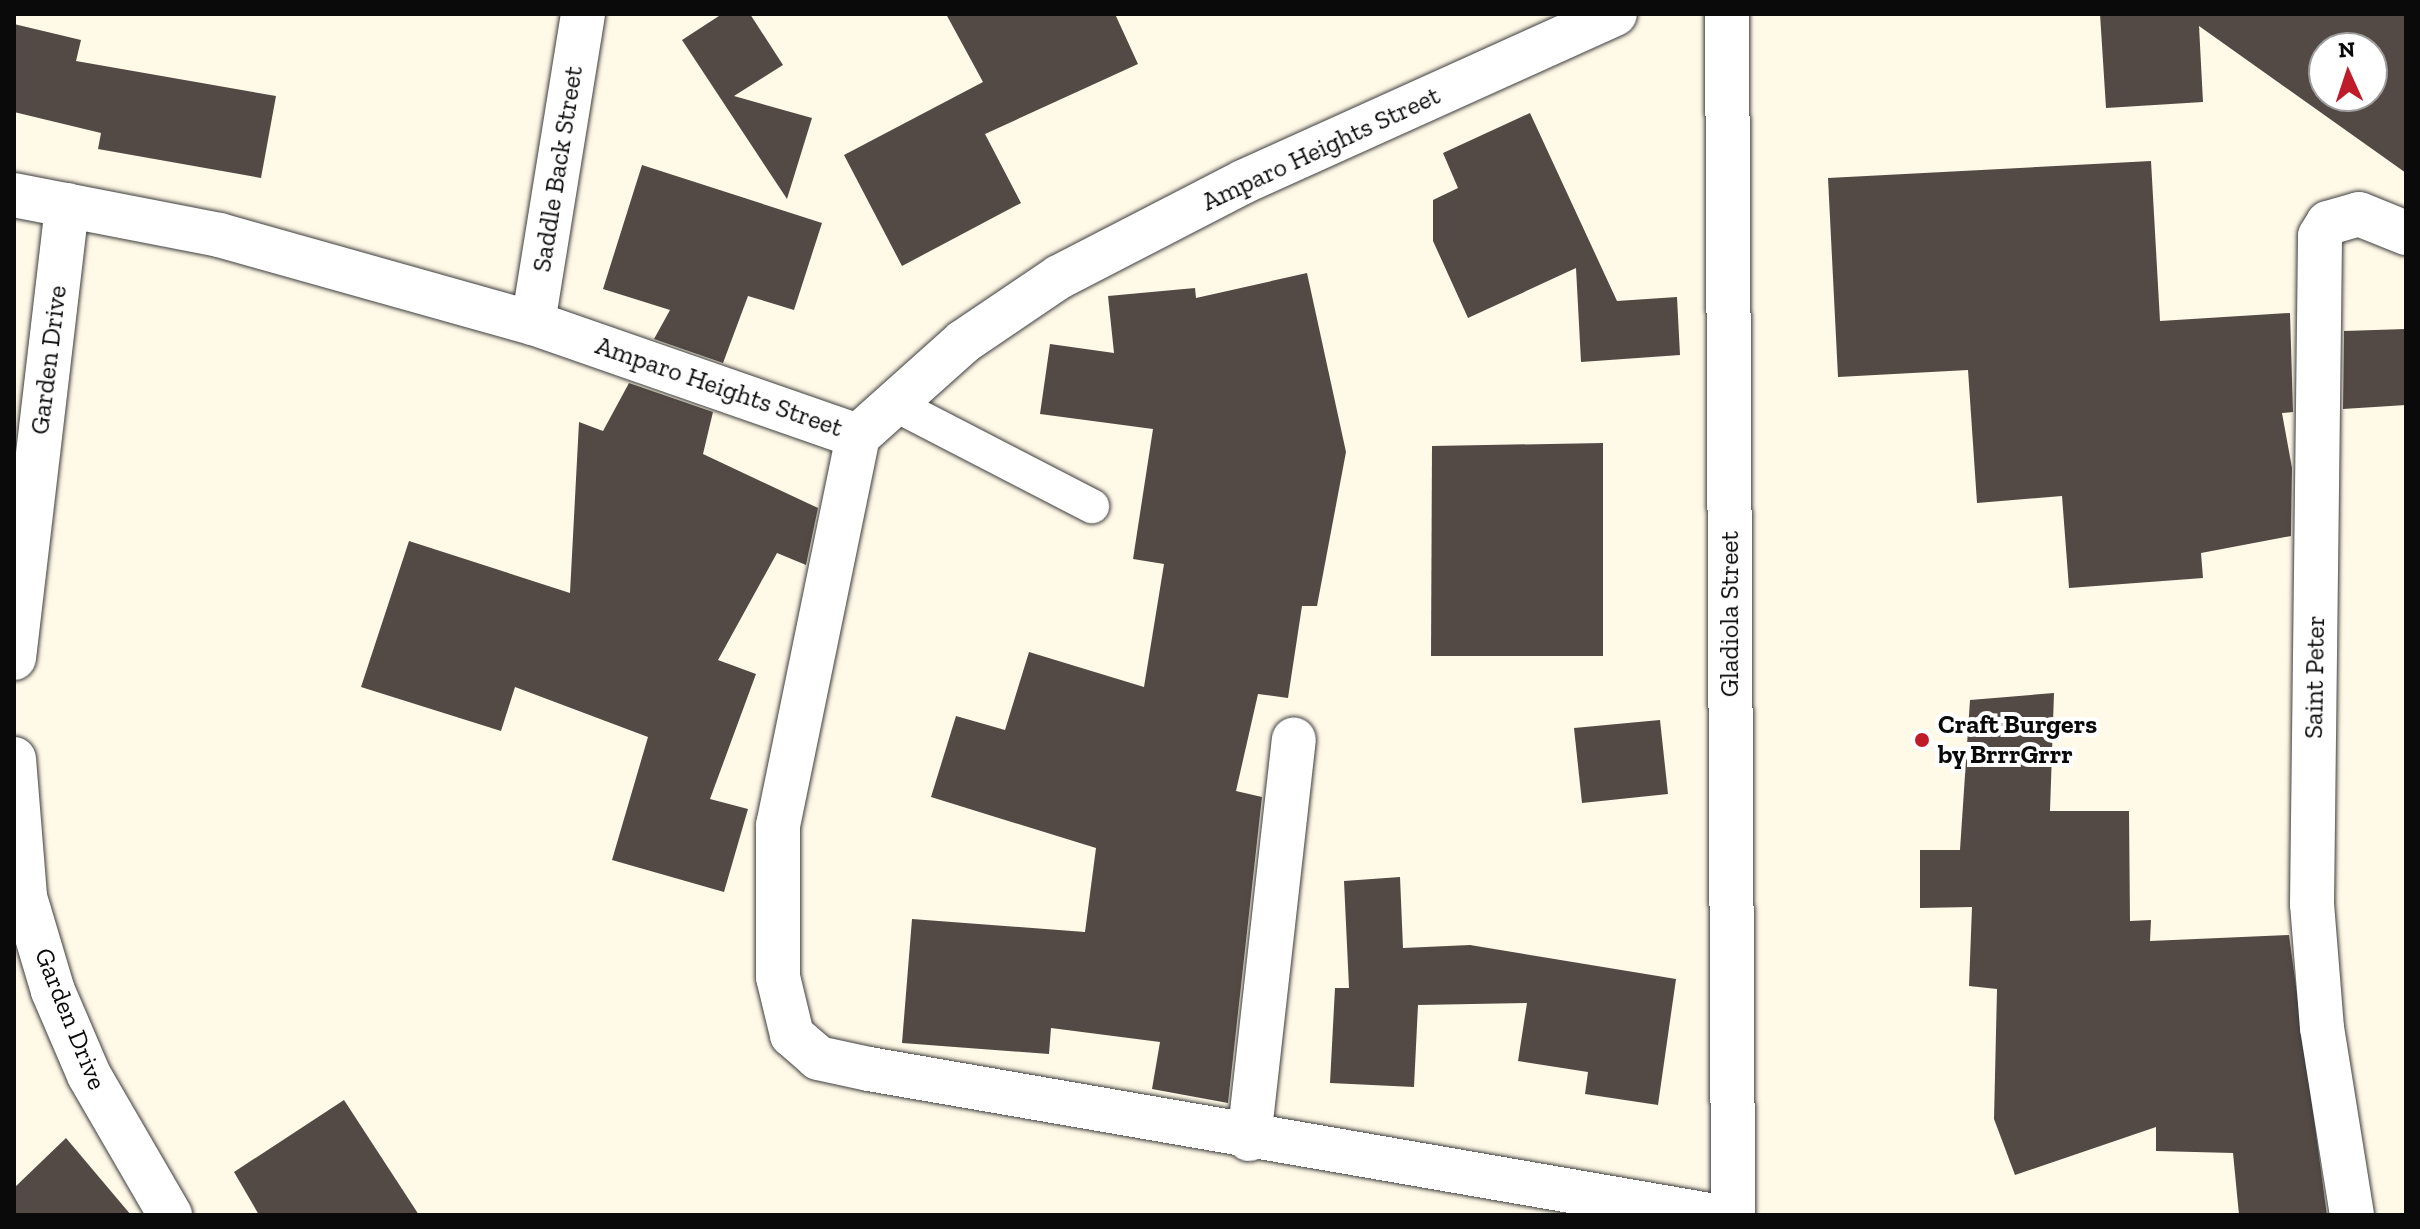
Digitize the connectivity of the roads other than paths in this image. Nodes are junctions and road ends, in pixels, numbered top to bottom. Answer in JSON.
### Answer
{"nodes":[{"id":1,"x":583,"y":14,"type":"edge"},
{"id":2,"x":1615,"y":14,"type":"edge"},
{"id":3,"x":1727,"y":14,"type":"edge"},
{"id":4,"x":14,"y":195,"type":"edge"},
{"id":5,"x":67,"y":205,"type":"junction"},
{"id":6,"x":2406,"y":233,"type":"edge"},
{"id":7,"x":533,"y":323,"type":"junction"},
{"id":8,"x":894,"y":404,"type":"junction"},
{"id":9,"x":858,"y":436,"type":"junction"},
{"id":10,"x":1092,"y":506,"type":"dead end"},
{"id":11,"x":14,"y":658,"type":"edge"},
{"id":12,"x":1294,"y":740,"type":"dead end"},
{"id":13,"x":14,"y":759,"type":"edge"},
{"id":14,"x":1249,"y":1139,"type":"junction"},
{"id":15,"x":170,"y":1215,"type":"edge"},
{"id":16,"x":1709,"y":1215,"type":"edge"},
{"id":17,"x":1733,"y":1215,"type":"edge"},
{"id":18,"x":2352,"y":1215,"type":"edge"}],
"edges":[{"from":1,"to":7,"type":"street","name":"Saddle Back Street"},
{"from":2,"to":8,"type":"street","name":"Amparo Heights Street"},
{"from":3,"to":17,"type":"street","name":"Gladiola Street"},
{"from":4,"to":5,"type":"street","name":"Amparo Heights Street"},
{"from":5,"to":7,"type":"street","name":"Amparo Heights Street"},
{"from":5,"to":11,"type":"street","name":"Garden Drive"},
{"from":6,"to":18,"type":"street","name":"Saint Peter"},
{"from":7,"to":9,"type":"street","name":"Amparo Heights Street"},
{"from":8,"to":9,"type":"street","name":"Amparo Heights Street"},
{"from":8,"to":10,"type":"lane"},
{"from":9,"to":14,"type":"street"},
{"from":12,"to":14,"type":"street"},
{"from":13,"to":15,"type":"street","name":"Garden Drive"},
{"from":14,"to":16,"type":"street"}]}
